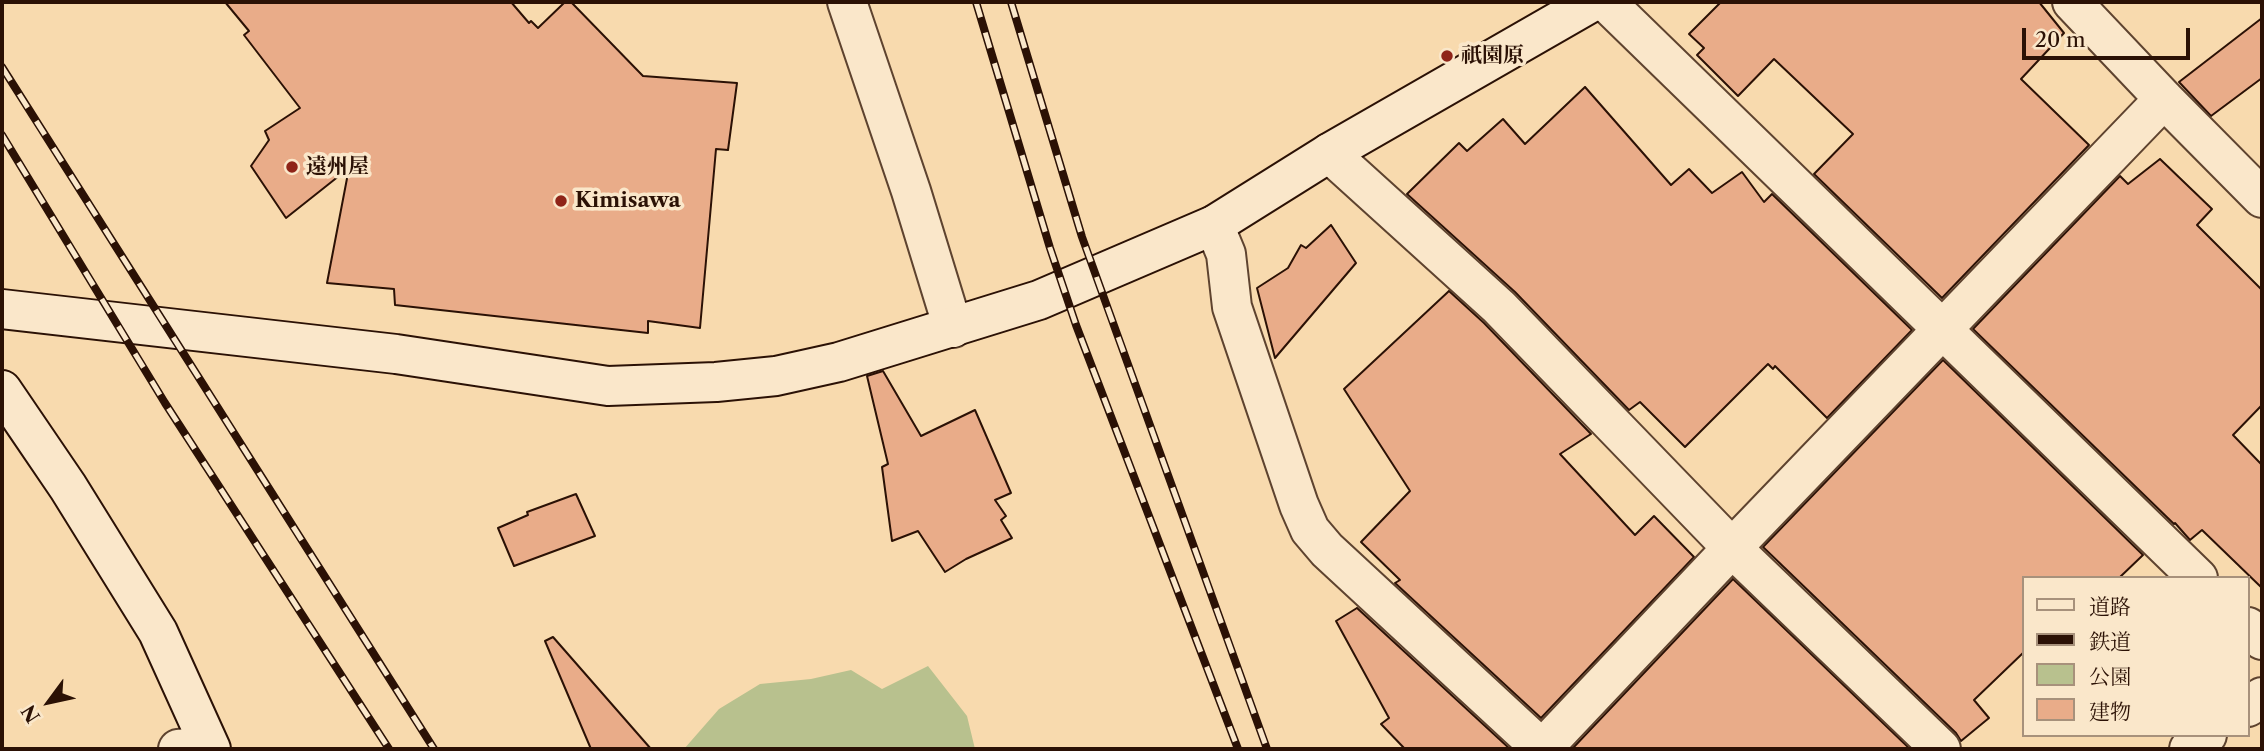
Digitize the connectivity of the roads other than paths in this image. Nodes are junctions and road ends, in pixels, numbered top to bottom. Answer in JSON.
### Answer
{"nodes":[{"id":1,"x":847,"y":2,"type":"edge"},
{"id":2,"x":1592,"y":2,"type":"edge"},
{"id":3,"x":1606,"y":2,"type":"edge"},
{"id":4,"x":2072,"y":2,"type":"edge"},
{"id":5,"x":2164,"y":99,"type":"junction"},
{"id":6,"x":1329,"y":153,"type":"junction"},
{"id":7,"x":2262,"y":198,"type":"edge"},
{"id":8,"x":1214,"y":225,"type":"junction"},
{"id":9,"x":2,"y":309,"type":"edge"},
{"id":10,"x":953,"y":328,"type":"junction"},
{"id":11,"x":1943,"y":329,"type":"junction"},
{"id":12,"x":2,"y":390,"type":"edge"},
{"id":13,"x":1732,"y":548,"type":"junction"},
{"id":14,"x":2196,"y":576,"type":"edge"},
{"id":15,"x":2204,"y":737,"type":"edge"},
{"id":16,"x":199,"y":748,"type":"edge"},
{"id":17,"x":1542,"y":749,"type":"edge"},
{"id":18,"x":1941,"y":749,"type":"edge"},
{"id":19,"x":2189,"y":749,"type":"edge"}],
"edges":[{"from":1,"to":10,"type":"street"},
{"from":2,"to":6,"type":"street"},
{"from":3,"to":11,"type":"street"},
{"from":4,"to":5,"type":"street"},
{"from":5,"to":7,"type":"street"},
{"from":5,"to":11,"type":"street"},
{"from":6,"to":8,"type":"street"},
{"from":6,"to":13,"type":"street"},
{"from":8,"to":10,"type":"street"},
{"from":8,"to":17,"type":"street"},
{"from":9,"to":10,"type":"street"},
{"from":11,"to":13,"type":"street"},
{"from":11,"to":14,"type":"street"},
{"from":12,"to":16,"type":"street"},
{"from":13,"to":17,"type":"street"},
{"from":13,"to":18,"type":"street"},
{"from":15,"to":19,"type":"street"}]}
